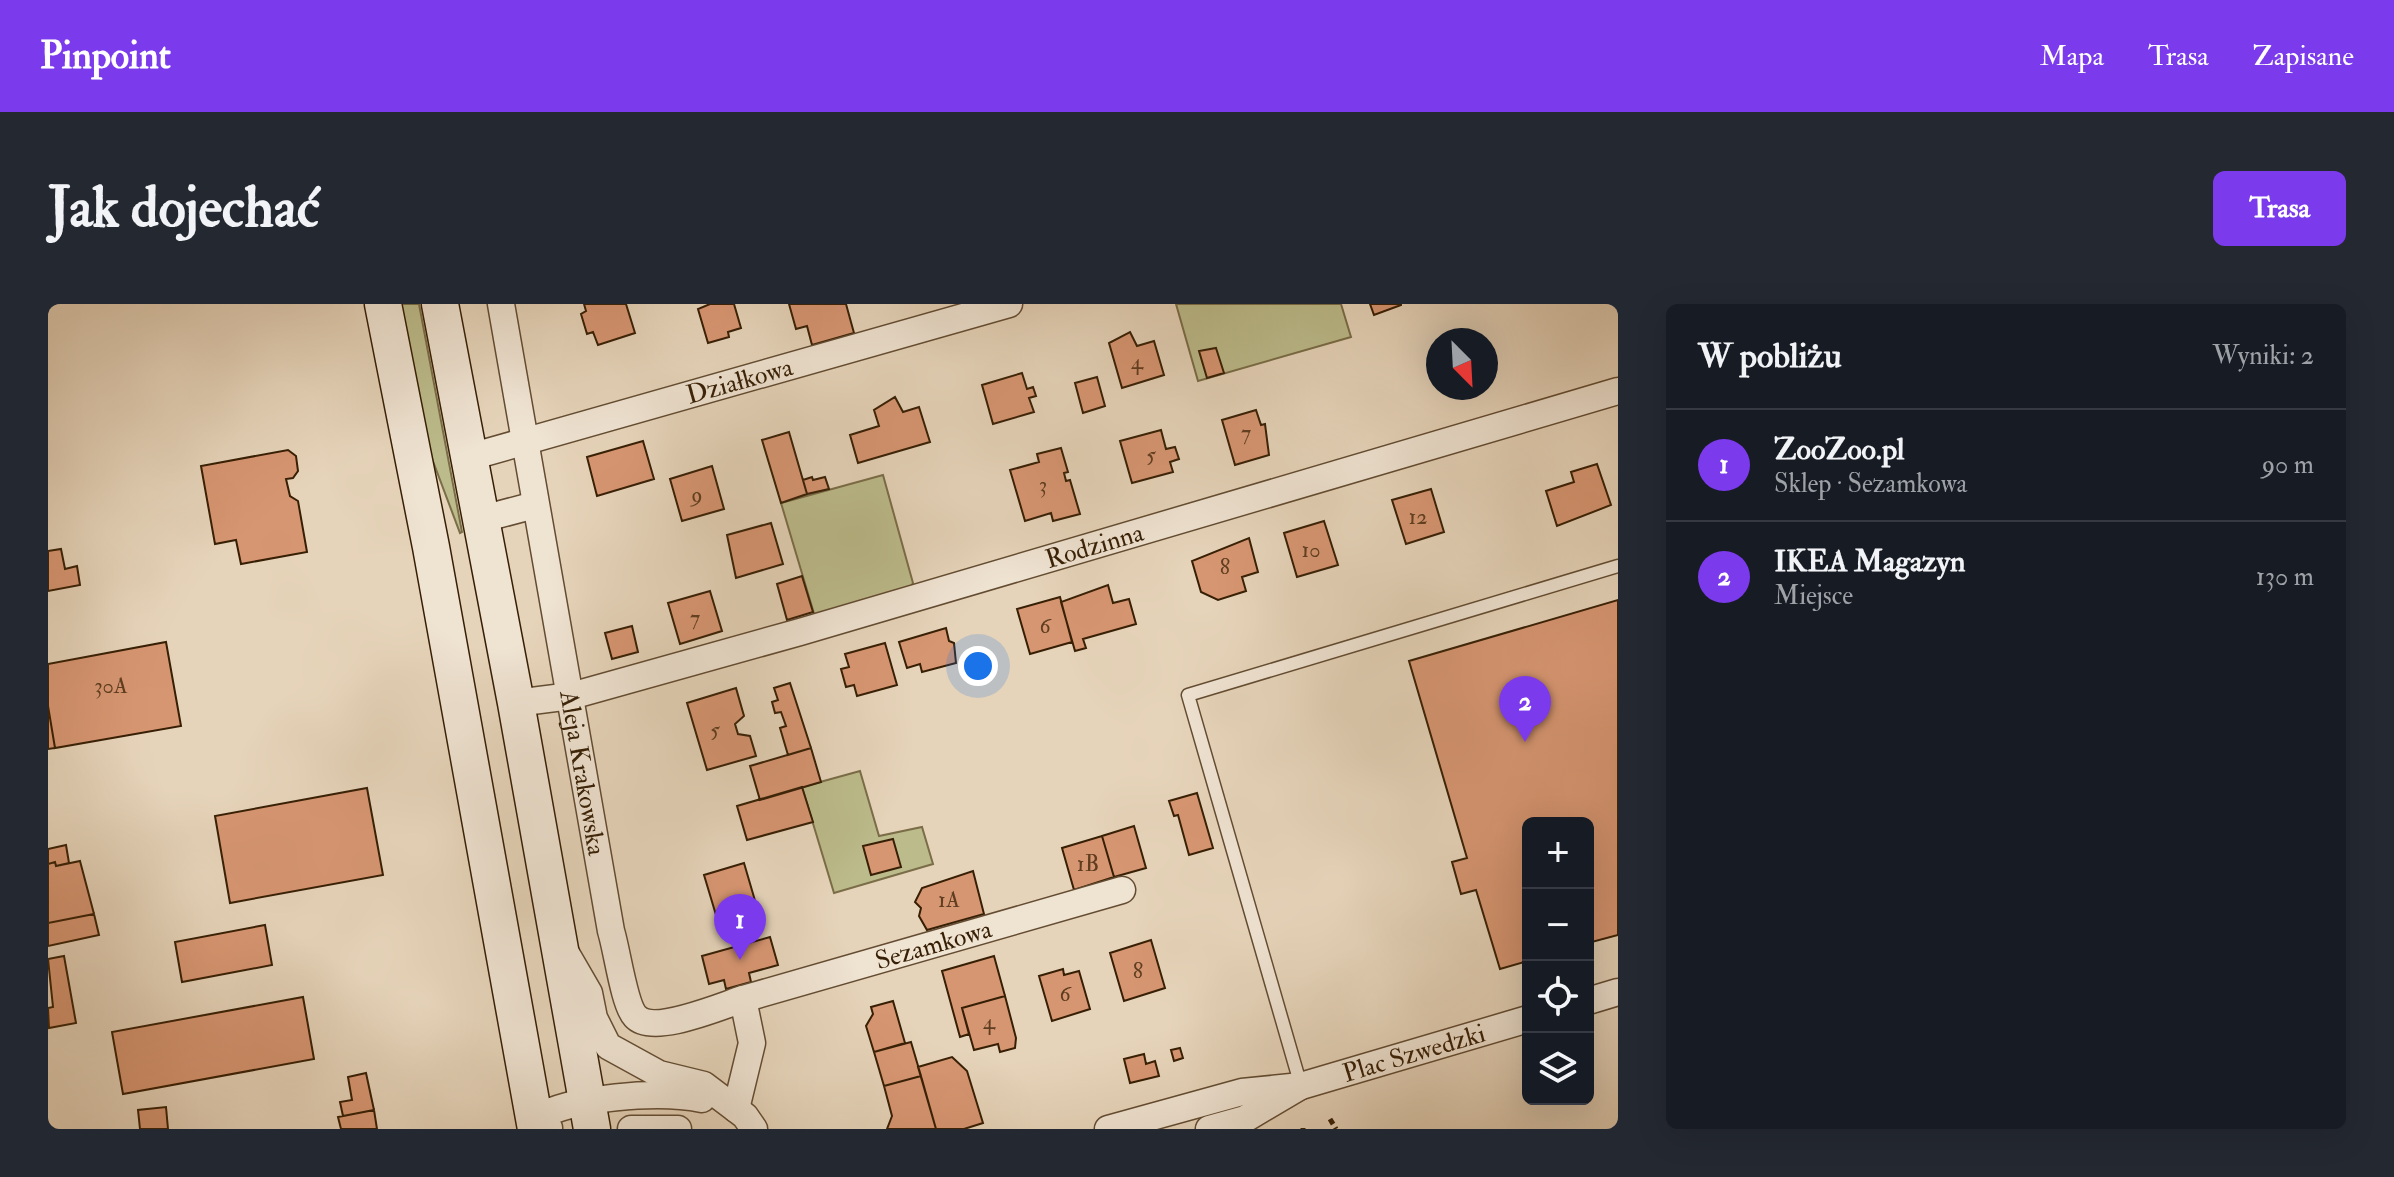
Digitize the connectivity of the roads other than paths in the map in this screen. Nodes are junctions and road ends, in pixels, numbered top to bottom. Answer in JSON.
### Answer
{"nodes":[{"id":1,"x":383,"y":304,"type":"edge"},
{"id":2,"x":440,"y":304,"type":"edge"},
{"id":3,"x":501,"y":304,"type":"edge"},
{"id":4,"x":1009,"y":304,"type":"edge"},
{"id":5,"x":1618,"y":391,"type":"edge"},
{"id":6,"x":525,"y":445,"type":"junction"},
{"id":7,"x":470,"y":457,"type":"junction"},
{"id":8,"x":535,"y":505,"type":"junction"},
{"id":9,"x":482,"y":519,"type":"junction"},
{"id":10,"x":1618,"y":566,"type":"edge"},
{"id":11,"x":571,"y":696,"type":"junction"},
{"id":12,"x":516,"y":703,"type":"junction"},
{"id":13,"x":1122,"y":890,"type":"dead end"},
{"id":14,"x":557,"y":938,"type":"junction"},
{"id":15,"x":1618,"y":992,"type":"edge"},
{"id":16,"x":743,"y":999,"type":"junction"},
{"id":17,"x":1594,"y":999,"type":"edge"},
{"id":18,"x":1522,"y":1021,"type":"edge"},
{"id":19,"x":1301,"y":1086,"type":"junction"},
{"id":20,"x":736,"y":1109,"type":"junction"},
{"id":21,"x":590,"y":1116,"type":"edge"},
{"id":22,"x":541,"y":1126,"type":"edge"},
{"id":23,"x":631,"y":1129,"type":"edge"},
{"id":24,"x":678,"y":1129,"type":"edge"},
{"id":25,"x":754,"y":1129,"type":"edge"},
{"id":26,"x":1108,"y":1129,"type":"edge"},
{"id":27,"x":1209,"y":1129,"type":"edge"}],
"edges":[{"from":1,"to":22,"type":"main road"},
{"from":2,"to":7,"type":"main road"},
{"from":3,"to":6,"type":"street","name":"Aleja Krakowska"},
{"from":4,"to":6,"type":"street","name":"Działkowa"},
{"from":5,"to":11,"type":"street","name":"Rodzinna"},
{"from":6,"to":7,"type":"street","name":"Działkowa"},
{"from":6,"to":8,"type":"street","name":"Aleja Krakowska"},
{"from":7,"to":9,"type":"main road"},
{"from":8,"to":9,"type":"street"},
{"from":8,"to":11,"type":"street","name":"Aleja Krakowska"},
{"from":9,"to":12,"type":"main road"},
{"from":10,"to":19,"type":"lane"},
{"from":11,"to":12,"type":"street","name":"Rodzinna"},
{"from":11,"to":16,"type":"street","name":"Aleja Krakowska"},
{"from":12,"to":14,"type":"main road"},
{"from":13,"to":16,"type":"street","name":"Sezamkowa"},
{"from":14,"to":20,"type":"street"},
{"from":14,"to":21,"type":"main road"},
{"from":15,"to":17,"type":"street"},
{"from":16,"to":20,"type":"street"},
{"from":18,"to":19,"type":"street","name":"Plac Szwedzki"},
{"from":19,"to":26,"type":"street","name":"Plac Szwedzki"},
{"from":19,"to":27,"type":"street","name":"Plac Szwedzki"},
{"from":20,"to":21,"type":"street"},
{"from":20,"to":25,"type":"street"},
{"from":21,"to":22,"type":"street"},
{"from":23,"to":24,"type":"street"}]}
